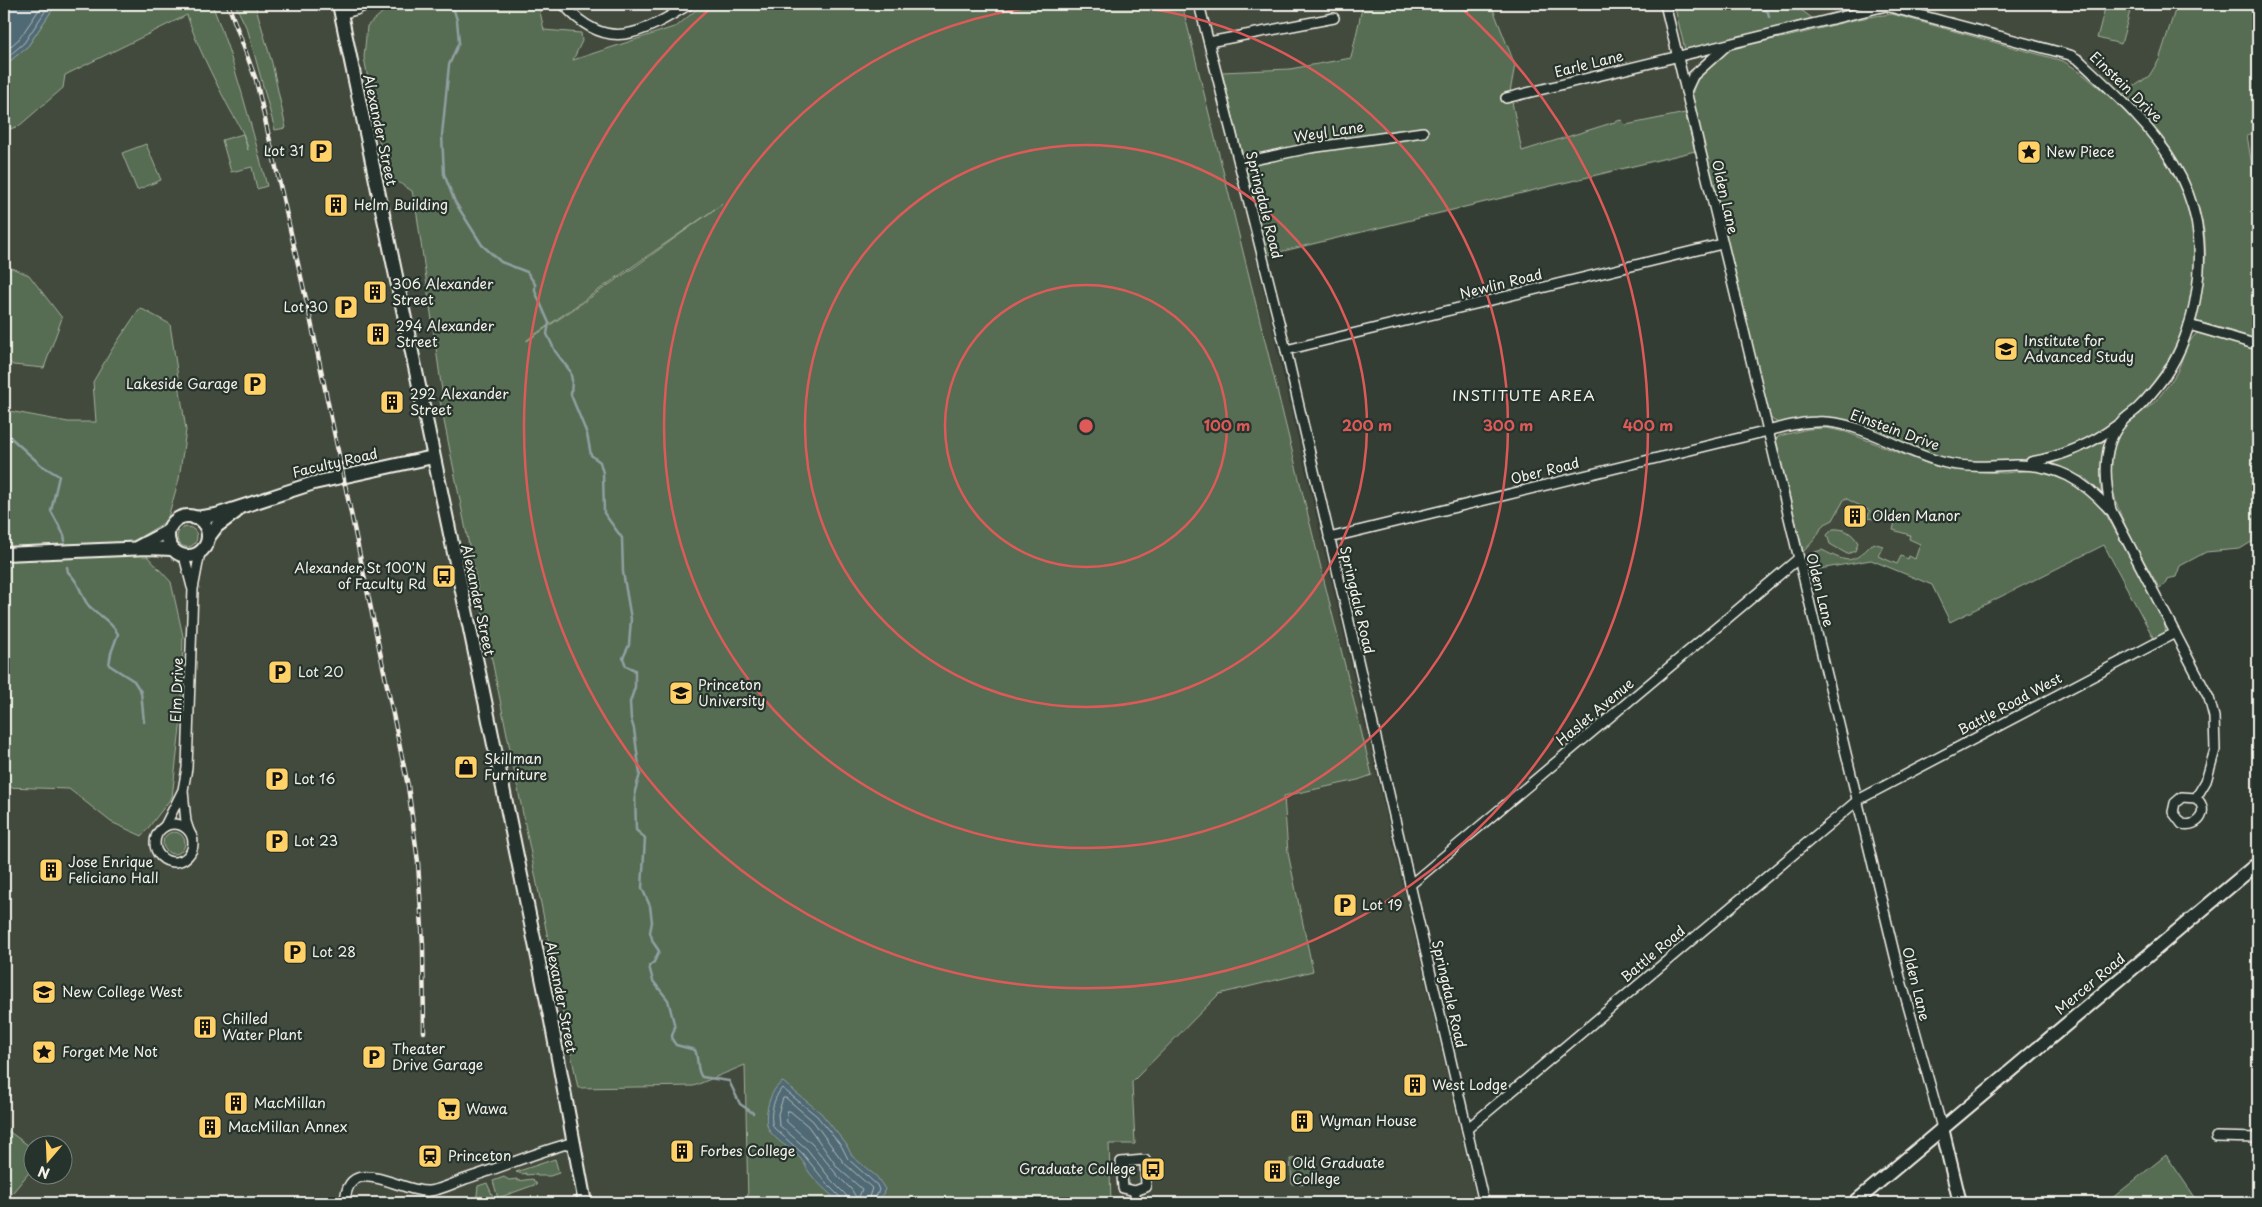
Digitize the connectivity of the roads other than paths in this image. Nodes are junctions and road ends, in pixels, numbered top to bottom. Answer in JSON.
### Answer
{"nodes":[{"id":1,"x":368,"y":4,"type":"edge"},
{"id":2,"x":563,"y":4,"type":"edge"},
{"id":3,"x":690,"y":4,"type":"edge"},
{"id":4,"x":1199,"y":4,"type":"edge"},
{"id":5,"x":1665,"y":4,"type":"edge"},
{"id":6,"x":340,"y":9,"type":"edge"},
{"id":7,"x":1334,"y":18,"type":"dead end"},
{"id":8,"x":1209,"y":42,"type":"junction"},
{"id":9,"x":1730,"y":43,"type":"junction"},
{"id":10,"x":1678,"y":57,"type":"junction"},
{"id":11,"x":1686,"y":90,"type":"junction"},
{"id":12,"x":1506,"y":98,"type":"dead end"},
{"id":13,"x":1423,"y":132,"type":"dead end"},
{"id":14,"x":1240,"y":163,"type":"junction"},
{"id":15,"x":1722,"y":244,"type":"junction"},
{"id":16,"x":2189,"y":325,"type":"junction"},
{"id":17,"x":2258,"y":345,"type":"edge"},
{"id":18,"x":1286,"y":350,"type":"junction"},
{"id":19,"x":2120,"y":423,"type":"junction"},
{"id":20,"x":1768,"y":431,"type":"junction"},
{"id":21,"x":433,"y":457,"type":"junction"},
{"id":22,"x":2014,"y":465,"type":"junction"},
{"id":23,"x":246,"y":505,"type":"junction"},
{"id":24,"x":2111,"y":510,"type":"junction"},
{"id":25,"x":195,"y":518,"type":"junction"},
{"id":26,"x":168,"y":531,"type":"junction"},
{"id":27,"x":208,"y":538,"type":"junction"},
{"id":28,"x":1329,"y":538,"type":"junction"},
{"id":29,"x":136,"y":549,"type":"junction"},
{"id":30,"x":172,"y":549,"type":"junction"},
{"id":31,"x":200,"y":552,"type":"junction"},
{"id":32,"x":4,"y":554,"type":"edge"},
{"id":33,"x":184,"y":556,"type":"junction"},
{"id":34,"x":1798,"y":559,"type":"junction"},
{"id":35,"x":193,"y":589,"type":"junction"},
{"id":36,"x":2175,"y":633,"type":"junction"},
{"id":37,"x":183,"y":790,"type":"junction"},
{"id":38,"x":2196,"y":798,"type":"dead end"},
{"id":39,"x":1858,"y":800,"type":"junction"},
{"id":40,"x":165,"y":826,"type":"junction"},
{"id":41,"x":189,"y":831,"type":"junction"},
{"id":42,"x":2258,"y":863,"type":"edge"},
{"id":43,"x":1410,"y":885,"type":"junction"},
{"id":44,"x":1942,"y":1128,"type":"junction"},
{"id":45,"x":1467,"y":1130,"type":"junction"},
{"id":46,"x":2216,"y":1136,"type":"dead end"},
{"id":47,"x":2258,"y":1138,"type":"edge"},
{"id":48,"x":574,"y":1142,"type":"junction"},
{"id":49,"x":1135,"y":1191,"type":"dead end"},
{"id":50,"x":345,"y":1203,"type":"edge"},
{"id":51,"x":586,"y":1203,"type":"edge"},
{"id":52,"x":1135,"y":1203,"type":"edge"},
{"id":53,"x":1484,"y":1203,"type":"edge"},
{"id":54,"x":1854,"y":1203,"type":"edge"},
{"id":55,"x":1960,"y":1203,"type":"edge"}],
"edges":[{"from":1,"to":6,"type":"street"},
{"from":2,"to":3,"type":"street"},
{"from":4,"to":8,"type":"street","name":"Springdale Road"},
{"from":5,"to":10,"type":"street","name":"Olden Lane"},
{"from":6,"to":21,"type":"main road","name":"Alexander Street"},
{"from":7,"to":8,"type":"street"},
{"from":8,"to":14,"type":"street","name":"Springdale Road"},
{"from":9,"to":10,"type":"street","name":"Einstein Drive"},
{"from":9,"to":11,"type":"street"},
{"from":9,"to":16,"type":"street","name":"Einstein Drive"},
{"from":10,"to":11,"type":"street","name":"Olden Lane"},
{"from":10,"to":12,"type":"street","name":"Earle Lane"},
{"from":11,"to":15,"type":"street","name":"Olden Lane"},
{"from":13,"to":14,"type":"street","name":"Weyl Lane"},
{"from":14,"to":18,"type":"street","name":"Springdale Road"},
{"from":15,"to":18,"type":"street","name":"Newlin Road"},
{"from":15,"to":20,"type":"street","name":"Olden Lane"},
{"from":16,"to":17,"type":"street"},
{"from":16,"to":19,"type":"street","name":"Einstein Drive"},
{"from":18,"to":28,"type":"street","name":"Springdale Road"},
{"from":19,"to":22,"type":"street","name":"Einstein Drive"},
{"from":19,"to":24,"type":"street","name":"Einstein Drive"},
{"from":20,"to":22,"type":"street","name":"Einstein Drive"},
{"from":20,"to":28,"type":"street","name":"Ober Road"},
{"from":20,"to":34,"type":"street","name":"Olden Lane"},
{"from":21,"to":23,"type":"main road","name":"Faculty Road"},
{"from":21,"to":48,"type":"main road","name":"Alexander Street"},
{"from":22,"to":24,"type":"street","name":"Einstein Drive"},
{"from":23,"to":25,"type":"main road","name":"Faculty Road"},
{"from":23,"to":27,"type":"main road","name":"Faculty Road"},
{"from":24,"to":36,"type":"street","name":"Einstein Drive"},
{"from":25,"to":26,"type":"main road"},
{"from":25,"to":27,"type":"main road"},
{"from":26,"to":29,"type":"main road"},
{"from":26,"to":30,"type":"main road"},
{"from":27,"to":31,"type":"main road"},
{"from":28,"to":43,"type":"street","name":"Springdale Road"},
{"from":29,"to":30,"type":"main road"},
{"from":29,"to":32,"type":"main road"},
{"from":30,"to":33,"type":"main road"},
{"from":31,"to":33,"type":"main road"},
{"from":31,"to":35,"type":"street","name":"Elm Drive"},
{"from":33,"to":35,"type":"street","name":"Elm Drive"},
{"from":34,"to":39,"type":"street","name":"Olden Lane"},
{"from":34,"to":43,"type":"street","name":"Haslet Avenue"},
{"from":35,"to":37,"type":"street","name":"Elm Drive"},
{"from":36,"to":38,"type":"street","name":"Einstein Drive"},
{"from":36,"to":39,"type":"street","name":"Battle Road West"},
{"from":37,"to":40,"type":"street","name":"Elm Drive"},
{"from":37,"to":41,"type":"street","name":"Elm Drive"},
{"from":39,"to":44,"type":"street","name":"Olden Lane"},
{"from":39,"to":45,"type":"street","name":"Battle Road"},
{"from":40,"to":41,"type":"street"},
{"from":40,"to":41,"type":"street"},
{"from":42,"to":44,"type":"main road","name":"Mercer Road"},
{"from":43,"to":45,"type":"street","name":"Springdale Road"},
{"from":44,"to":54,"type":"main road","name":"Mercer Road"},
{"from":44,"to":55,"type":"main road"},
{"from":45,"to":53,"type":"street","name":"Springdale Road"},
{"from":46,"to":47,"type":"street"},
{"from":48,"to":50,"type":"street"},
{"from":48,"to":51,"type":"main road","name":"Alexander Street"},
{"from":49,"to":52,"type":"street"}]}
